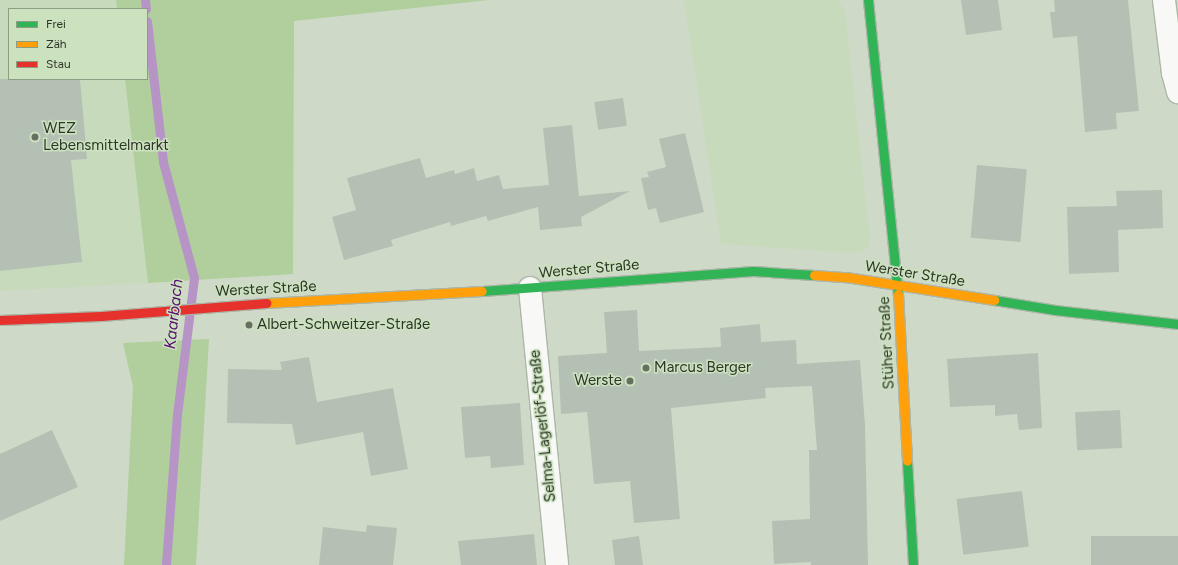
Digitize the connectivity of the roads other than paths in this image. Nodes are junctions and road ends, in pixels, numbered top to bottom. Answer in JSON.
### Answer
{"nodes":[{"id":1,"x":868,"y":0,"type":"edge"},
{"id":2,"x":1164,"y":0,"type":"edge"},
{"id":3,"x":1178,"y":92,"type":"edge"},
{"id":4,"x":897,"y":285,"type":"junction"},
{"id":5,"x":530,"y":288,"type":"junction"},
{"id":6,"x":0,"y":320,"type":"edge"},
{"id":7,"x":1178,"y":324,"type":"edge"},
{"id":8,"x":557,"y":565,"type":"edge"},
{"id":9,"x":913,"y":565,"type":"edge"}],
"edges":[{"from":1,"to":4,"type":"main road","name":"Stüher Straße"},
{"from":2,"to":3,"type":"street"},
{"from":4,"to":5,"type":"main road","name":"Werster Straße"},
{"from":4,"to":7,"type":"main road","name":"Werster Straße"},
{"from":4,"to":9,"type":"main road","name":"Stüher Straße"},
{"from":5,"to":6,"type":"main road","name":"Werster Straße"},
{"from":5,"to":8,"type":"street","name":"Selma-Lagerlöf-Straße"}]}
